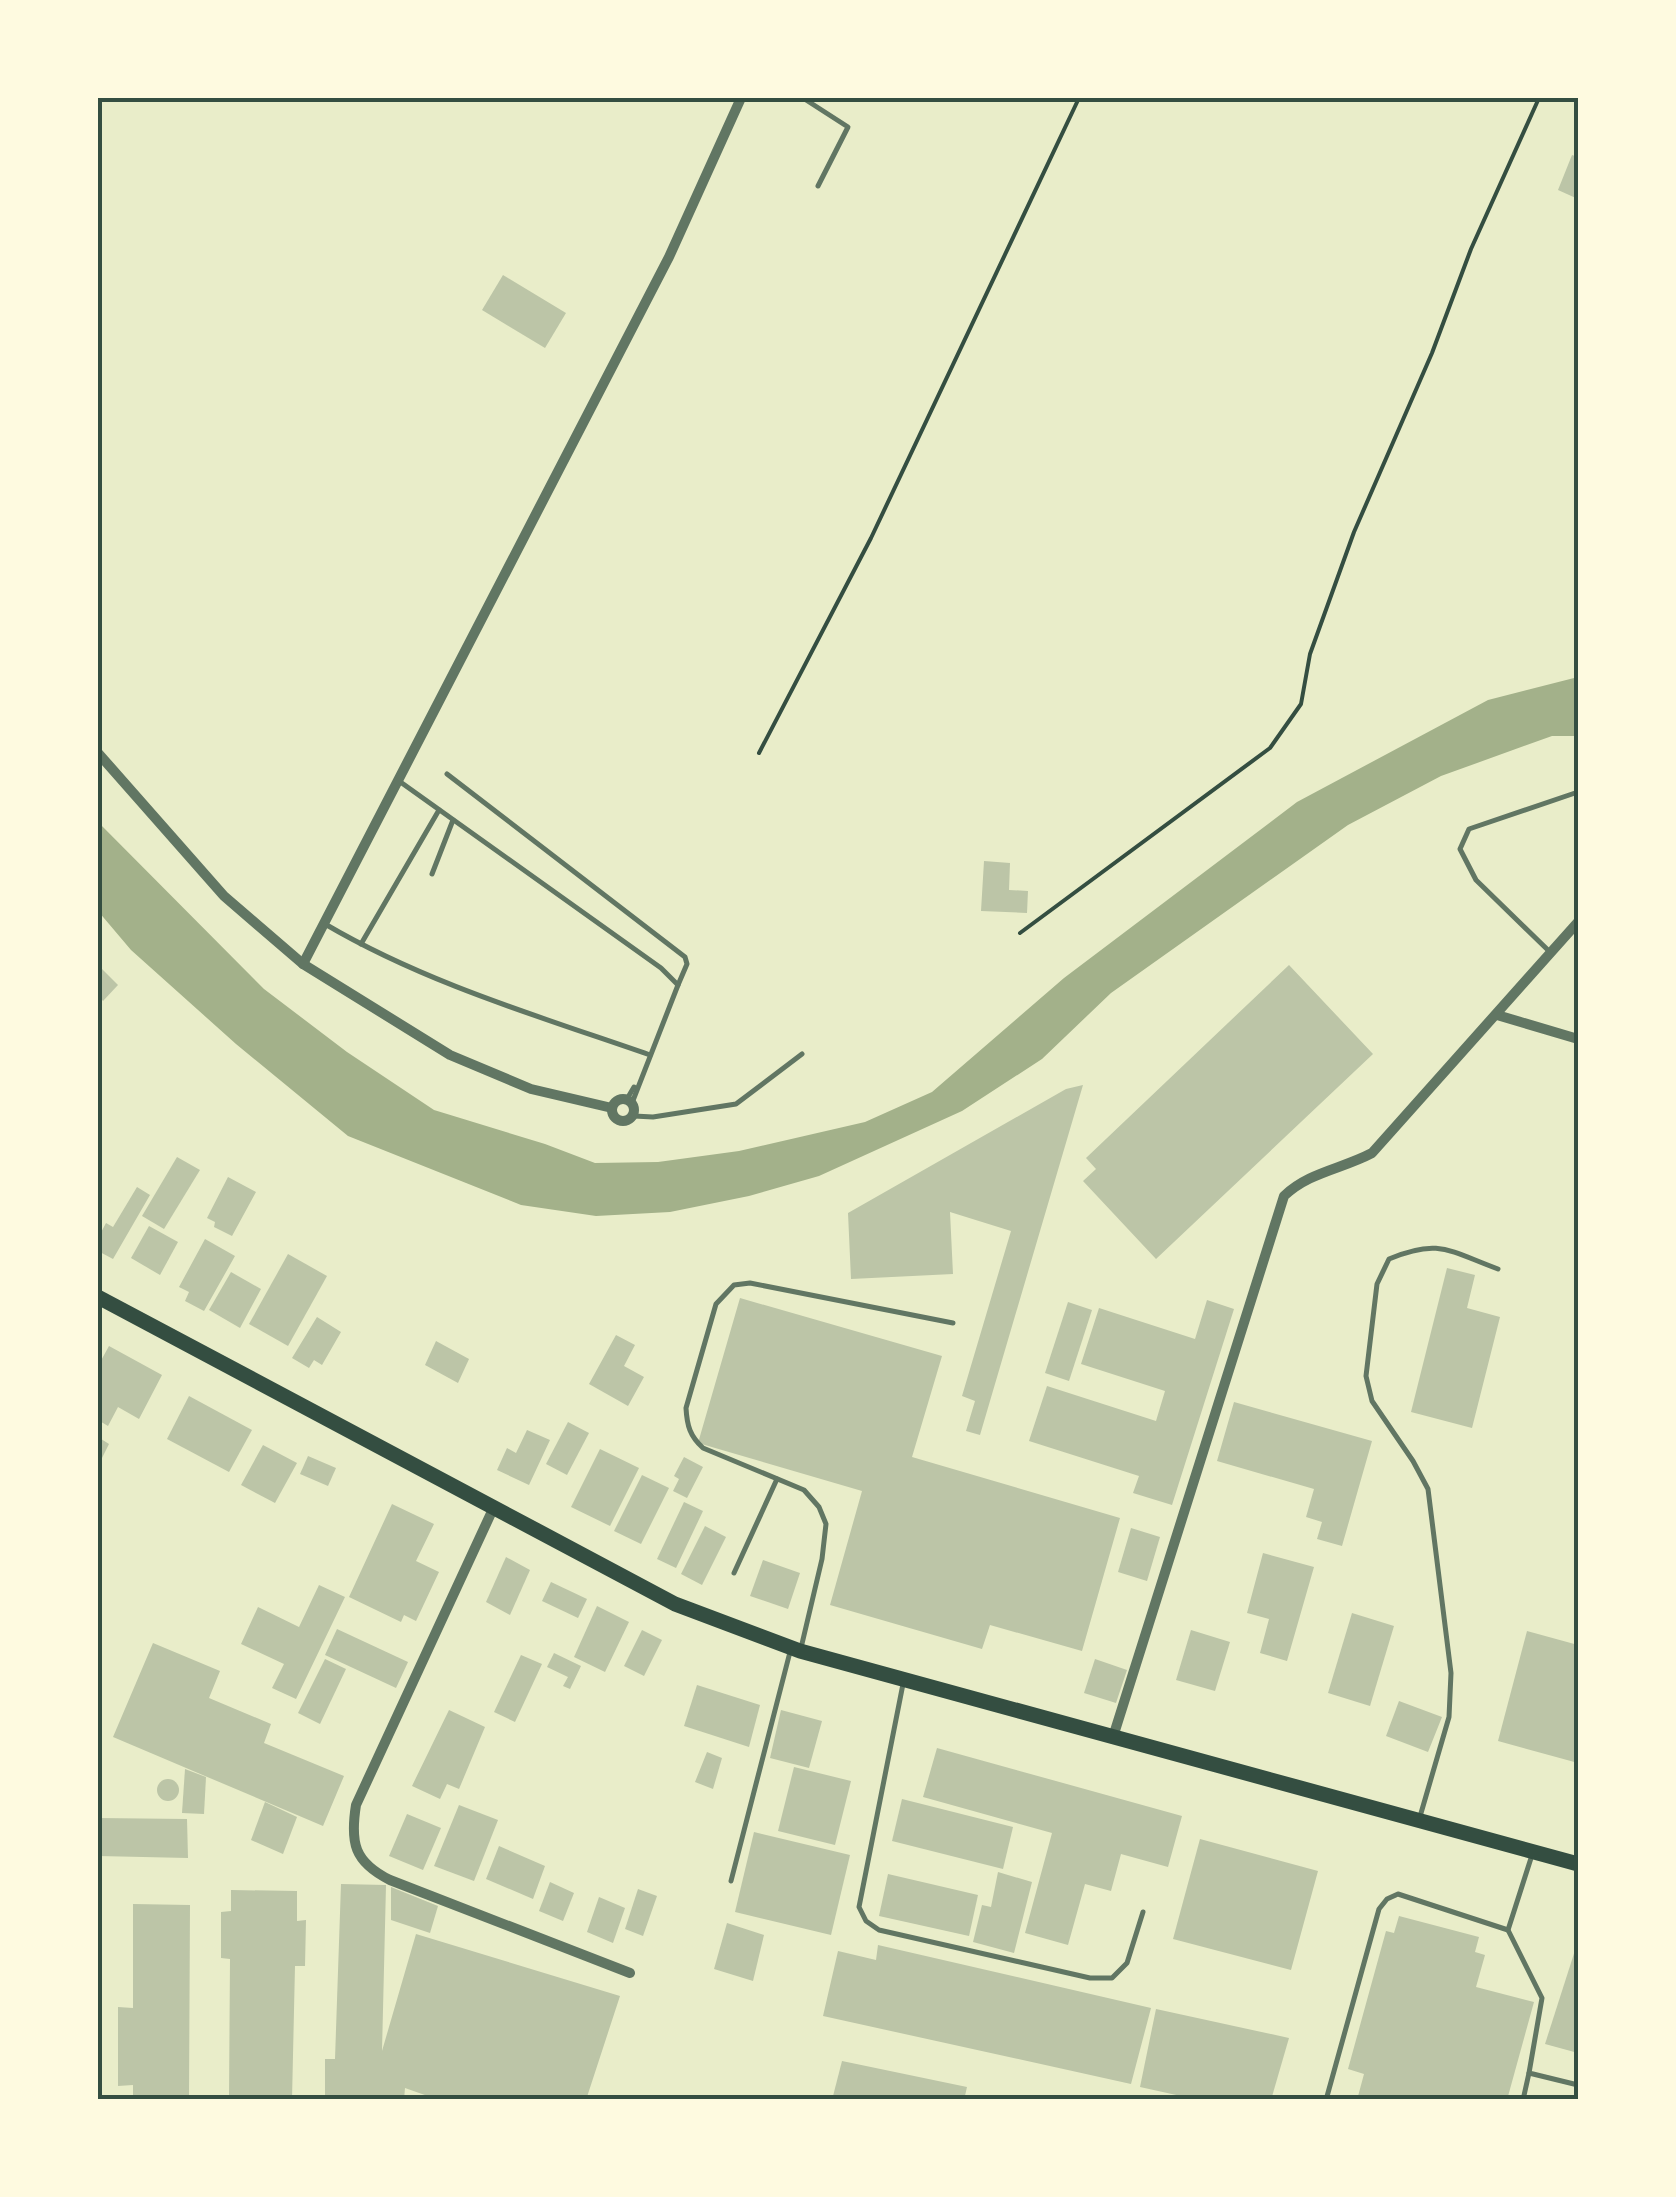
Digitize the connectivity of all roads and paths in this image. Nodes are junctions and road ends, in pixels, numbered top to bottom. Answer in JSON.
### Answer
{"nodes":[{"id":1,"x":741,"y":98,"type":"edge"},
{"id":2,"x":803,"y":98,"type":"edge"},
{"id":3,"x":1080,"y":98,"type":"edge"},
{"id":4,"x":1539,"y":98,"type":"edge"},
{"id":5,"x":818,"y":186,"type":"dead end"},
{"id":6,"x":98,"y":753,"type":"edge"},
{"id":7,"x":759,"y":753,"type":"dead end"},
{"id":8,"x":447,"y":774,"type":"dead end"},
{"id":9,"x":399,"y":781,"type":"junction"},
{"id":10,"x":1578,"y":792,"type":"edge"},
{"id":11,"x":438,"y":810,"type":"junction"},
{"id":12,"x":454,"y":820,"type":"junction"},
{"id":13,"x":432,"y":874,"type":"dead end"},
{"id":14,"x":1578,"y":922,"type":"edge"},
{"id":15,"x":325,"y":924,"type":"junction"},
{"id":16,"x":1020,"y":933,"type":"dead end"},
{"id":17,"x":361,"y":944,"type":"junction"},
{"id":18,"x":1551,"y":954,"type":"junction"},
{"id":19,"x":304,"y":964,"type":"junction"},
{"id":20,"x":678,"y":986,"type":"junction"},
{"id":21,"x":1498,"y":1015,"type":"junction"},
{"id":22,"x":1578,"y":1039,"type":"edge"},
{"id":23,"x":802,"y":1054,"type":"dead end"},
{"id":24,"x":650,"y":1055,"type":"junction"},
{"id":25,"x":630,"y":1101,"type":"junction"},
{"id":26,"x":612,"y":1108,"type":"junction"},
{"id":27,"x":634,"y":1116,"type":"junction"},
{"id":28,"x":1498,"y":1268,"type":"dead end"},
{"id":29,"x":98,"y":1297,"type":"edge"},
{"id":30,"x":953,"y":1323,"type":"dead end"},
{"id":31,"x":777,"y":1479,"type":"junction"},
{"id":32,"x":493,"y":1509,"type":"junction"},
{"id":33,"x":734,"y":1573,"type":"dead end"},
{"id":34,"x":796,"y":1649,"type":"junction"},
{"id":35,"x":904,"y":1680,"type":"junction"},
{"id":36,"x":1113,"y":1737,"type":"junction"},
{"id":37,"x":1419,"y":1820,"type":"junction"},
{"id":38,"x":1533,"y":1851,"type":"junction"},
{"id":39,"x":1578,"y":1864,"type":"edge"},
{"id":40,"x":730,"y":1881,"type":"dead end"},
{"id":41,"x":1144,"y":1912,"type":"dead end"},
{"id":42,"x":1508,"y":1930,"type":"junction"},
{"id":43,"x":630,"y":1972,"type":"dead end"},
{"id":44,"x":1529,"y":2073,"type":"junction"},
{"id":45,"x":1578,"y":2085,"type":"edge"},
{"id":46,"x":1326,"y":2100,"type":"edge"},
{"id":47,"x":1523,"y":2100,"type":"edge"}],
"edges":[{"from":1,"to":9,"type":"street"},
{"from":2,"to":5,"type":"lane"},
{"from":3,"to":7,"type":"path"},
{"from":4,"to":16,"type":"path"},
{"from":6,"to":19,"type":"street"},
{"from":8,"to":20,"type":"lane"},
{"from":9,"to":11,"type":"lane"},
{"from":9,"to":15,"type":"street"},
{"from":10,"to":18,"type":"lane"},
{"from":11,"to":12,"type":"lane"},
{"from":11,"to":17,"type":"lane"},
{"from":12,"to":13,"type":"lane"},
{"from":12,"to":20,"type":"lane"},
{"from":14,"to":18,"type":"street"},
{"from":15,"to":17,"type":"lane"},
{"from":15,"to":19,"type":"street"},
{"from":17,"to":24,"type":"lane"},
{"from":18,"to":21,"type":"street"},
{"from":19,"to":26,"type":"street"},
{"from":20,"to":24,"type":"lane"},
{"from":21,"to":22,"type":"street"},
{"from":21,"to":36,"type":"street"},
{"from":23,"to":27,"type":"lane"},
{"from":24,"to":25,"type":"lane"},
{"from":25,"to":26,"type":"street"},
{"from":25,"to":27,"type":"street"},
{"from":26,"to":27,"type":"street"},
{"from":28,"to":37,"type":"lane"},
{"from":29,"to":32,"type":"main road"},
{"from":30,"to":31,"type":"lane"},
{"from":31,"to":33,"type":"lane"},
{"from":31,"to":34,"type":"lane"},
{"from":32,"to":34,"type":"main road"},
{"from":32,"to":43,"type":"street"},
{"from":34,"to":35,"type":"main road"},
{"from":34,"to":40,"type":"lane"},
{"from":35,"to":36,"type":"main road"},
{"from":35,"to":41,"type":"lane"},
{"from":36,"to":37,"type":"main road"},
{"from":37,"to":38,"type":"main road"},
{"from":38,"to":39,"type":"main road"},
{"from":38,"to":42,"type":"lane"},
{"from":42,"to":44,"type":"lane"},
{"from":42,"to":46,"type":"lane"},
{"from":44,"to":45,"type":"lane"},
{"from":44,"to":47,"type":"lane"}]}
